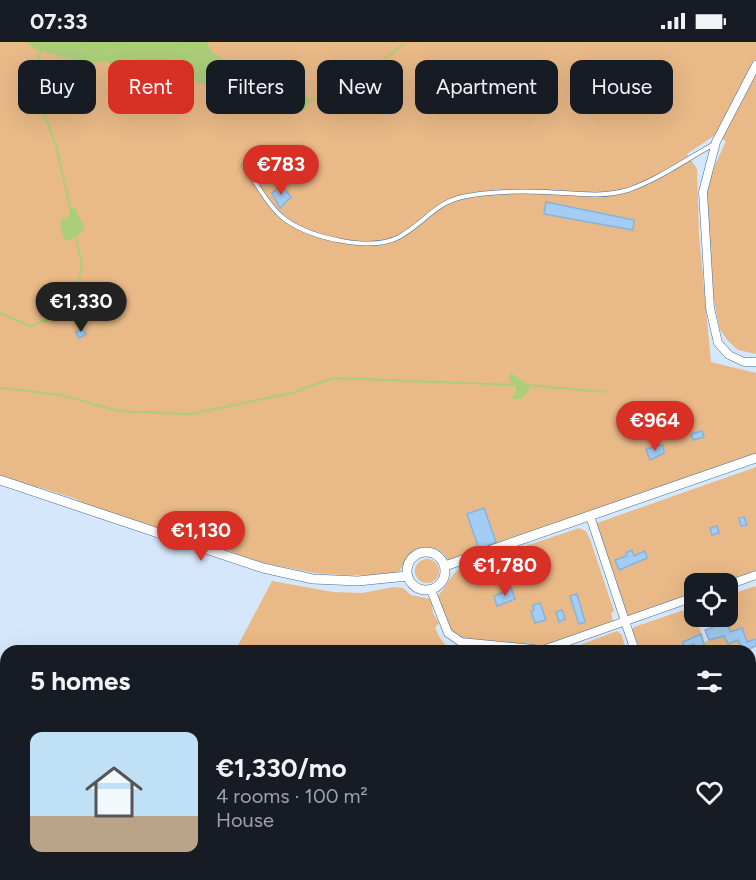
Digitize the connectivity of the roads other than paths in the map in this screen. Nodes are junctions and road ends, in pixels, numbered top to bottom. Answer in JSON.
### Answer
{"nodes":[{"id":1,"x":756,"y":65,"type":"edge"},
{"id":2,"x":716,"y":142,"type":"junction"},
{"id":3,"x":244,"y":166,"type":"dead end"},
{"id":4,"x":756,"y":362,"type":"edge"},
{"id":5,"x":756,"y":458,"type":"edge"},
{"id":6,"x":2,"y":482,"type":"edge"},
{"id":7,"x":590,"y":516,"type":"junction"},
{"id":8,"x":445,"y":566,"type":"junction"},
{"id":9,"x":407,"y":576,"type":"junction"},
{"id":10,"x":756,"y":576,"type":"edge"},
{"id":11,"x":738,"y":582,"type":"edge"},
{"id":12,"x":431,"y":590,"type":"junction"},
{"id":13,"x":684,"y":600,"type":"edge"},
{"id":14,"x":625,"y":621,"type":"junction"},
{"id":15,"x":492,"y":645,"type":"edge"},
{"id":16,"x":557,"y":645,"type":"edge"},
{"id":17,"x":633,"y":645,"type":"edge"}],
"edges":[{"from":1,"to":2,"type":"street"},
{"from":2,"to":3,"type":"lane"},
{"from":2,"to":4,"type":"street"},
{"from":5,"to":7,"type":"street"},
{"from":6,"to":9,"type":"street"},
{"from":7,"to":8,"type":"street"},
{"from":7,"to":14,"type":"street"},
{"from":8,"to":9,"type":"street"},
{"from":8,"to":12,"type":"street"},
{"from":9,"to":12,"type":"street"},
{"from":10,"to":11,"type":"street"},
{"from":12,"to":15,"type":"street"},
{"from":13,"to":14,"type":"street"},
{"from":14,"to":16,"type":"street"},
{"from":14,"to":17,"type":"street"}]}
